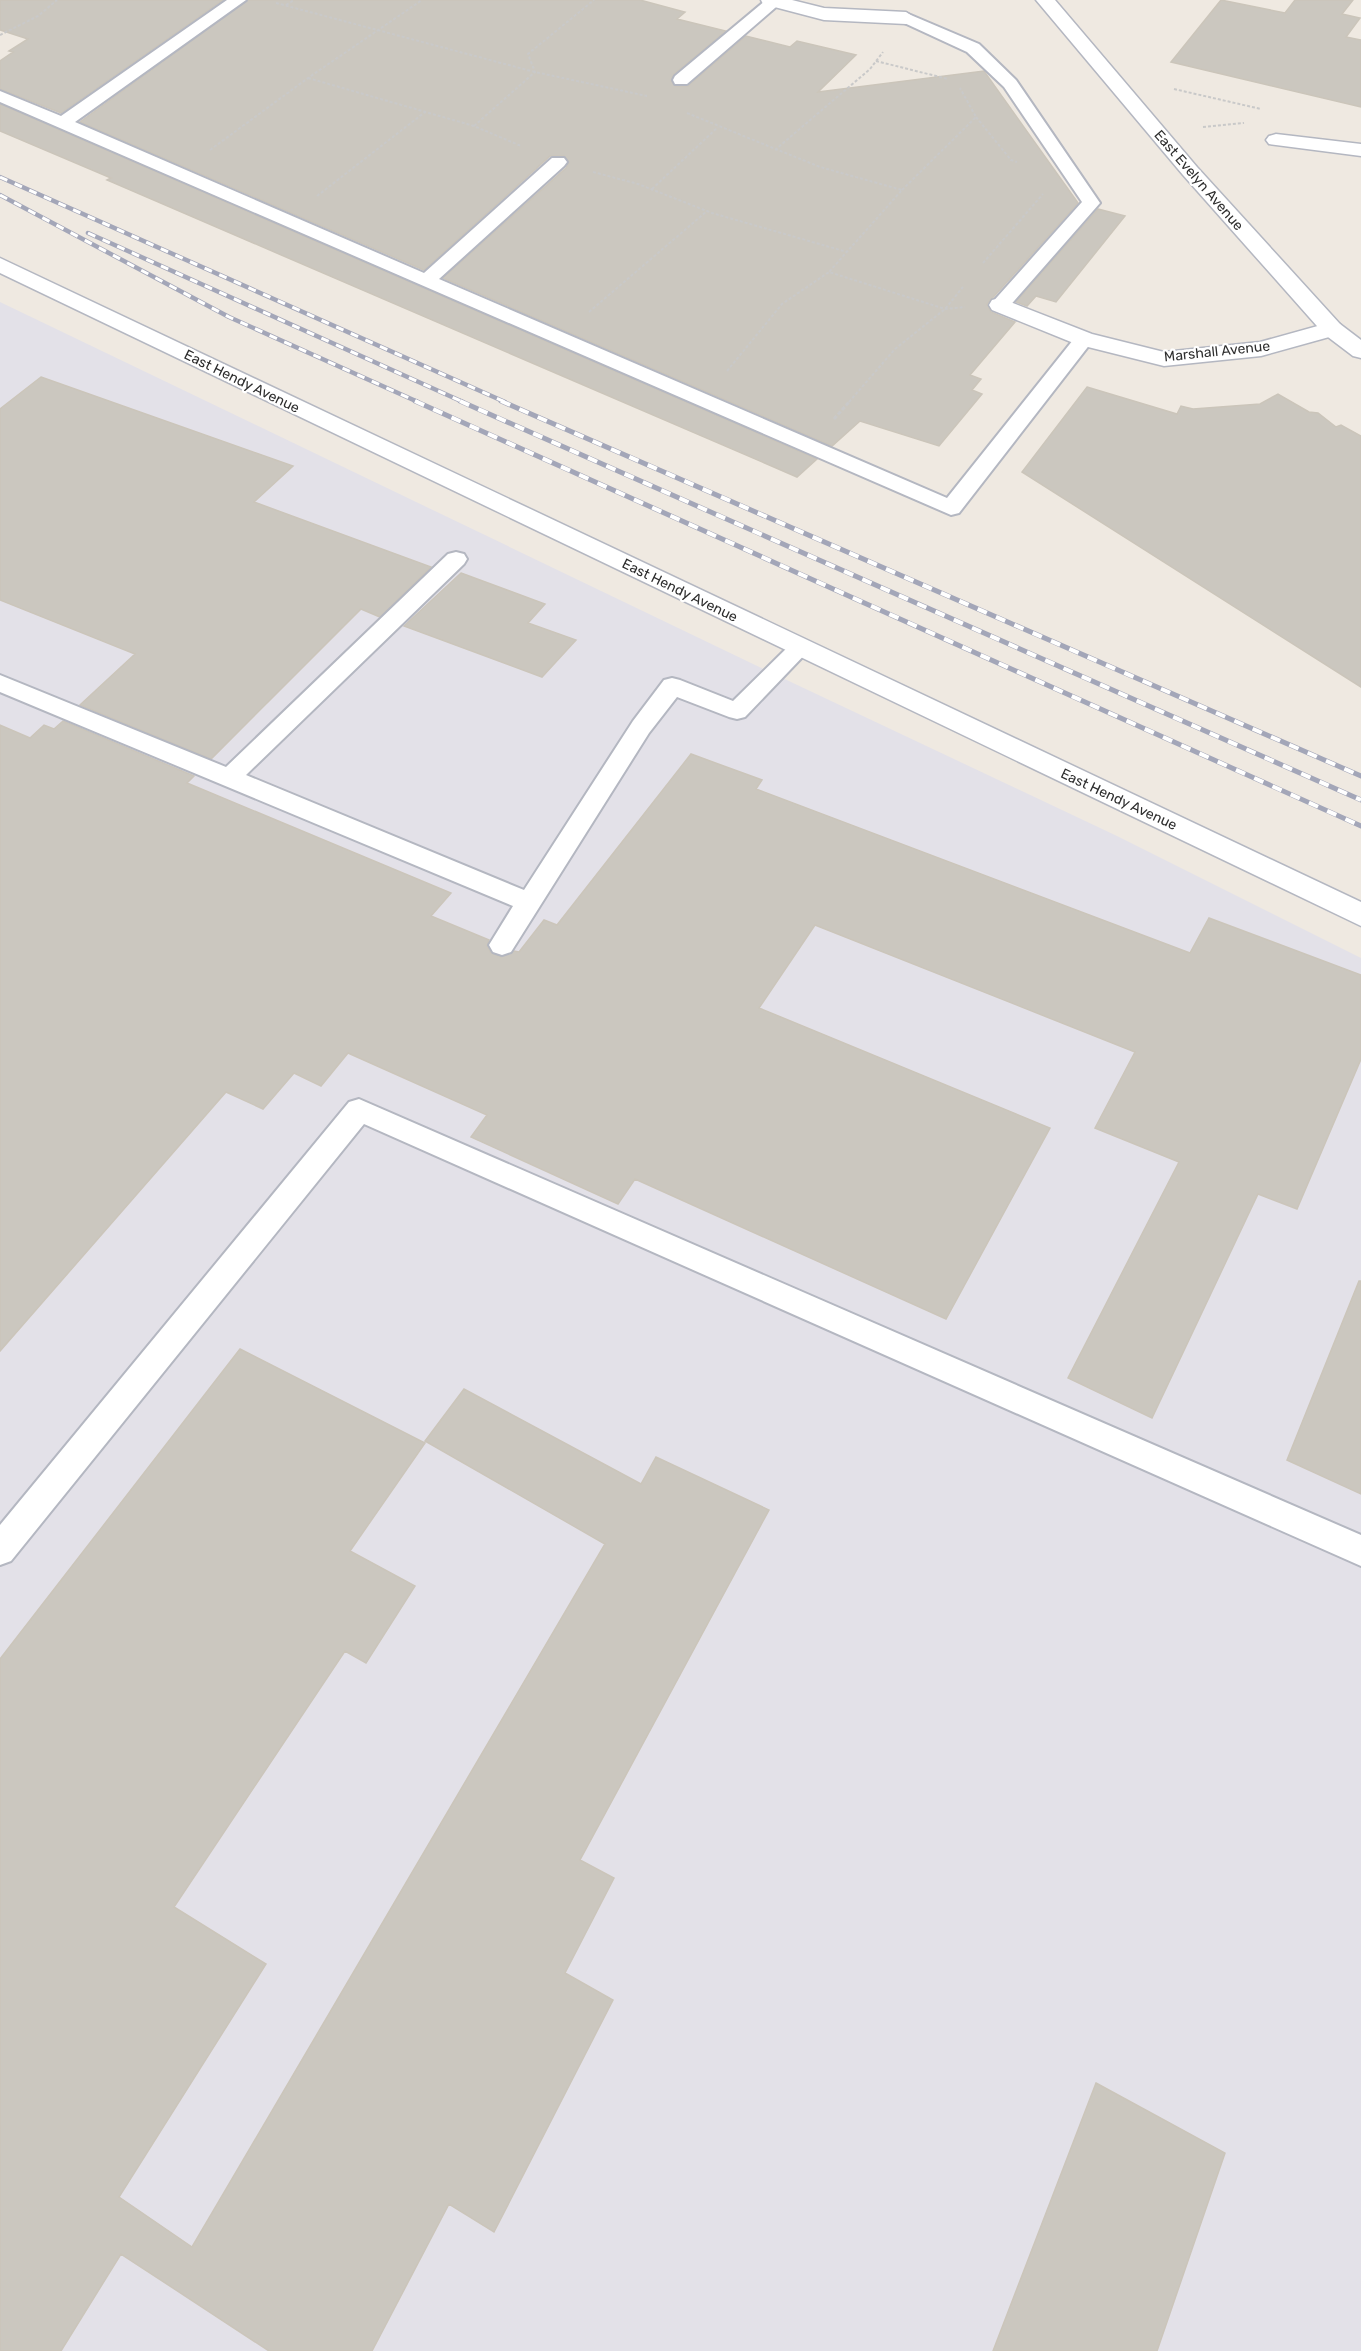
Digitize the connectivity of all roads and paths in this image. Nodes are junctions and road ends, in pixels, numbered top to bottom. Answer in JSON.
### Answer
{"nodes":[{"id":1,"x":57,"y":0,"type":"edge"},
{"id":2,"x":238,"y":0,"type":"edge"},
{"id":3,"x":267,"y":0,"type":"edge"},
{"id":4,"x":294,"y":0,"type":"edge"},
{"id":5,"x":423,"y":0,"type":"edge"},
{"id":6,"x":594,"y":0,"type":"edge"},
{"id":7,"x":1045,"y":0,"type":"edge"},
{"id":8,"x":772,"y":1,"type":"edge"},
{"id":9,"x":286,"y":5,"type":"junction"},
{"id":10,"x":906,"y":18,"type":"junction"},
{"id":11,"x":378,"y":30,"type":"junction"},
{"id":12,"x":0,"y":35,"type":"edge"},
{"id":13,"x":876,"y":61,"type":"junction"},
{"id":14,"x":535,"y":72,"type":"junction"},
{"id":15,"x":681,"y":80,"type":"dead end"},
{"id":16,"x":1174,"y":89,"type":"dead end"},
{"id":17,"x":0,"y":96,"type":"edge"},
{"id":18,"x":653,"y":98,"type":"dead end"},
{"id":19,"x":426,"y":112,"type":"dead end"},
{"id":20,"x":686,"y":113,"type":"dead end"},
{"id":21,"x":62,"y":123,"type":"junction"},
{"id":22,"x":474,"y":126,"type":"dead end"},
{"id":23,"x":718,"y":127,"type":"junction"},
{"id":24,"x":1158,"y":133,"type":"junction"},
{"id":25,"x":1276,"y":140,"type":"junction"},
{"id":26,"x":775,"y":150,"type":"junction"},
{"id":27,"x":1361,"y":150,"type":"edge"},
{"id":28,"x":558,"y":162,"type":"dead end"},
{"id":29,"x":178,"y":173,"type":"junction"},
{"id":30,"x":1050,"y":186,"type":"dead end"},
{"id":31,"x":652,"y":189,"type":"dead end"},
{"id":32,"x":902,"y":190,"type":"junction"},
{"id":33,"x":707,"y":211,"type":"dead end"},
{"id":34,"x":286,"y":219,"type":"junction"},
{"id":35,"x":0,"y":265,"type":"edge"},
{"id":36,"x":982,"y":265,"type":"dead end"},
{"id":37,"x":829,"y":272,"type":"junction"},
{"id":38,"x":427,"y":280,"type":"junction"},
{"id":39,"x":967,"y":282,"type":"dead end"},
{"id":40,"x":1000,"y":305,"type":"junction"},
{"id":41,"x":945,"y":309,"type":"junction"},
{"id":42,"x":1332,"y":329,"type":"junction"},
{"id":43,"x":559,"y":337,"type":"junction"},
{"id":44,"x":1084,"y":339,"type":"junction"},
{"id":45,"x":1361,"y":351,"type":"edge"},
{"id":46,"x":703,"y":400,"type":"junction"},
{"id":47,"x":810,"y":446,"type":"junction"},
{"id":48,"x":456,"y":559,"type":"dead end"},
{"id":49,"x":801,"y":647,"type":"junction"},
{"id":50,"x":0,"y":683,"type":"edge"},
{"id":51,"x":229,"y":778,"type":"junction"},
{"id":52,"x":529,"y":902,"type":"junction"},
{"id":53,"x":1361,"y":915,"type":"edge"},
{"id":54,"x":502,"y":945,"type":"dead end"},
{"id":55,"x":0,"y":1550,"type":"edge"},
{"id":56,"x":1361,"y":1551,"type":"edge"}],
"edges":[{"from":1,"to":12,"type":"path"},
{"from":2,"to":21,"type":"lane"},
{"from":3,"to":9,"type":"path"},
{"from":4,"to":9,"type":"path"},
{"from":5,"to":11,"type":"path"},
{"from":6,"to":14,"type":"path"},
{"from":7,"to":24,"type":"street","name":"East Evelyn Avenue"},
{"from":8,"to":10,"type":"street"},
{"from":8,"to":15,"type":"lane"},
{"from":9,"to":11,"type":"path"},
{"from":10,"to":13,"type":"path"},
{"from":10,"to":40,"type":"lane"},
{"from":11,"to":14,"type":"path"},
{"from":11,"to":29,"type":"path"},
{"from":13,"to":26,"type":"path"},
{"from":13,"to":32,"type":"path"},
{"from":14,"to":18,"type":"path"},
{"from":14,"to":22,"type":"path"},
{"from":16,"to":25,"type":"path"},
{"from":17,"to":21,"type":"lane"},
{"from":19,"to":34,"type":"path"},
{"from":20,"to":23,"type":"path"},
{"from":21,"to":29,"type":"lane"},
{"from":23,"to":26,"type":"path"},
{"from":23,"to":31,"type":"path"},
{"from":24,"to":25,"type":"path"},
{"from":24,"to":42,"type":"street","name":"East Evelyn Avenue"},
{"from":25,"to":27,"type":"street"},
{"from":26,"to":32,"type":"path"},
{"from":28,"to":38,"type":"lane"},
{"from":29,"to":34,"type":"lane"},
{"from":30,"to":36,"type":"path"},
{"from":32,"to":37,"type":"path"},
{"from":33,"to":43,"type":"path"},
{"from":34,"to":38,"type":"lane"},
{"from":35,"to":49,"type":"street","name":"East Hendy Avenue"},
{"from":37,"to":41,"type":"path"},
{"from":37,"to":46,"type":"path"},
{"from":38,"to":43,"type":"lane"},
{"from":39,"to":41,"type":"path"},
{"from":40,"to":41,"type":"path"},
{"from":40,"to":44,"type":"street","name":"Marshall Avenue"},
{"from":41,"to":47,"type":"path"},
{"from":42,"to":44,"type":"street","name":"Marshall Avenue"},
{"from":42,"to":45,"type":"street","name":"East Evelyn Avenue"},
{"from":43,"to":46,"type":"lane"},
{"from":44,"to":47,"type":"lane"},
{"from":46,"to":47,"type":"lane"},
{"from":48,"to":51,"type":"lane"},
{"from":49,"to":52,"type":"lane"},
{"from":49,"to":53,"type":"street","name":"East Hendy Avenue"},
{"from":50,"to":51,"type":"lane"},
{"from":51,"to":52,"type":"lane"},
{"from":52,"to":54,"type":"lane"},
{"from":55,"to":56,"type":"lane"}]}
